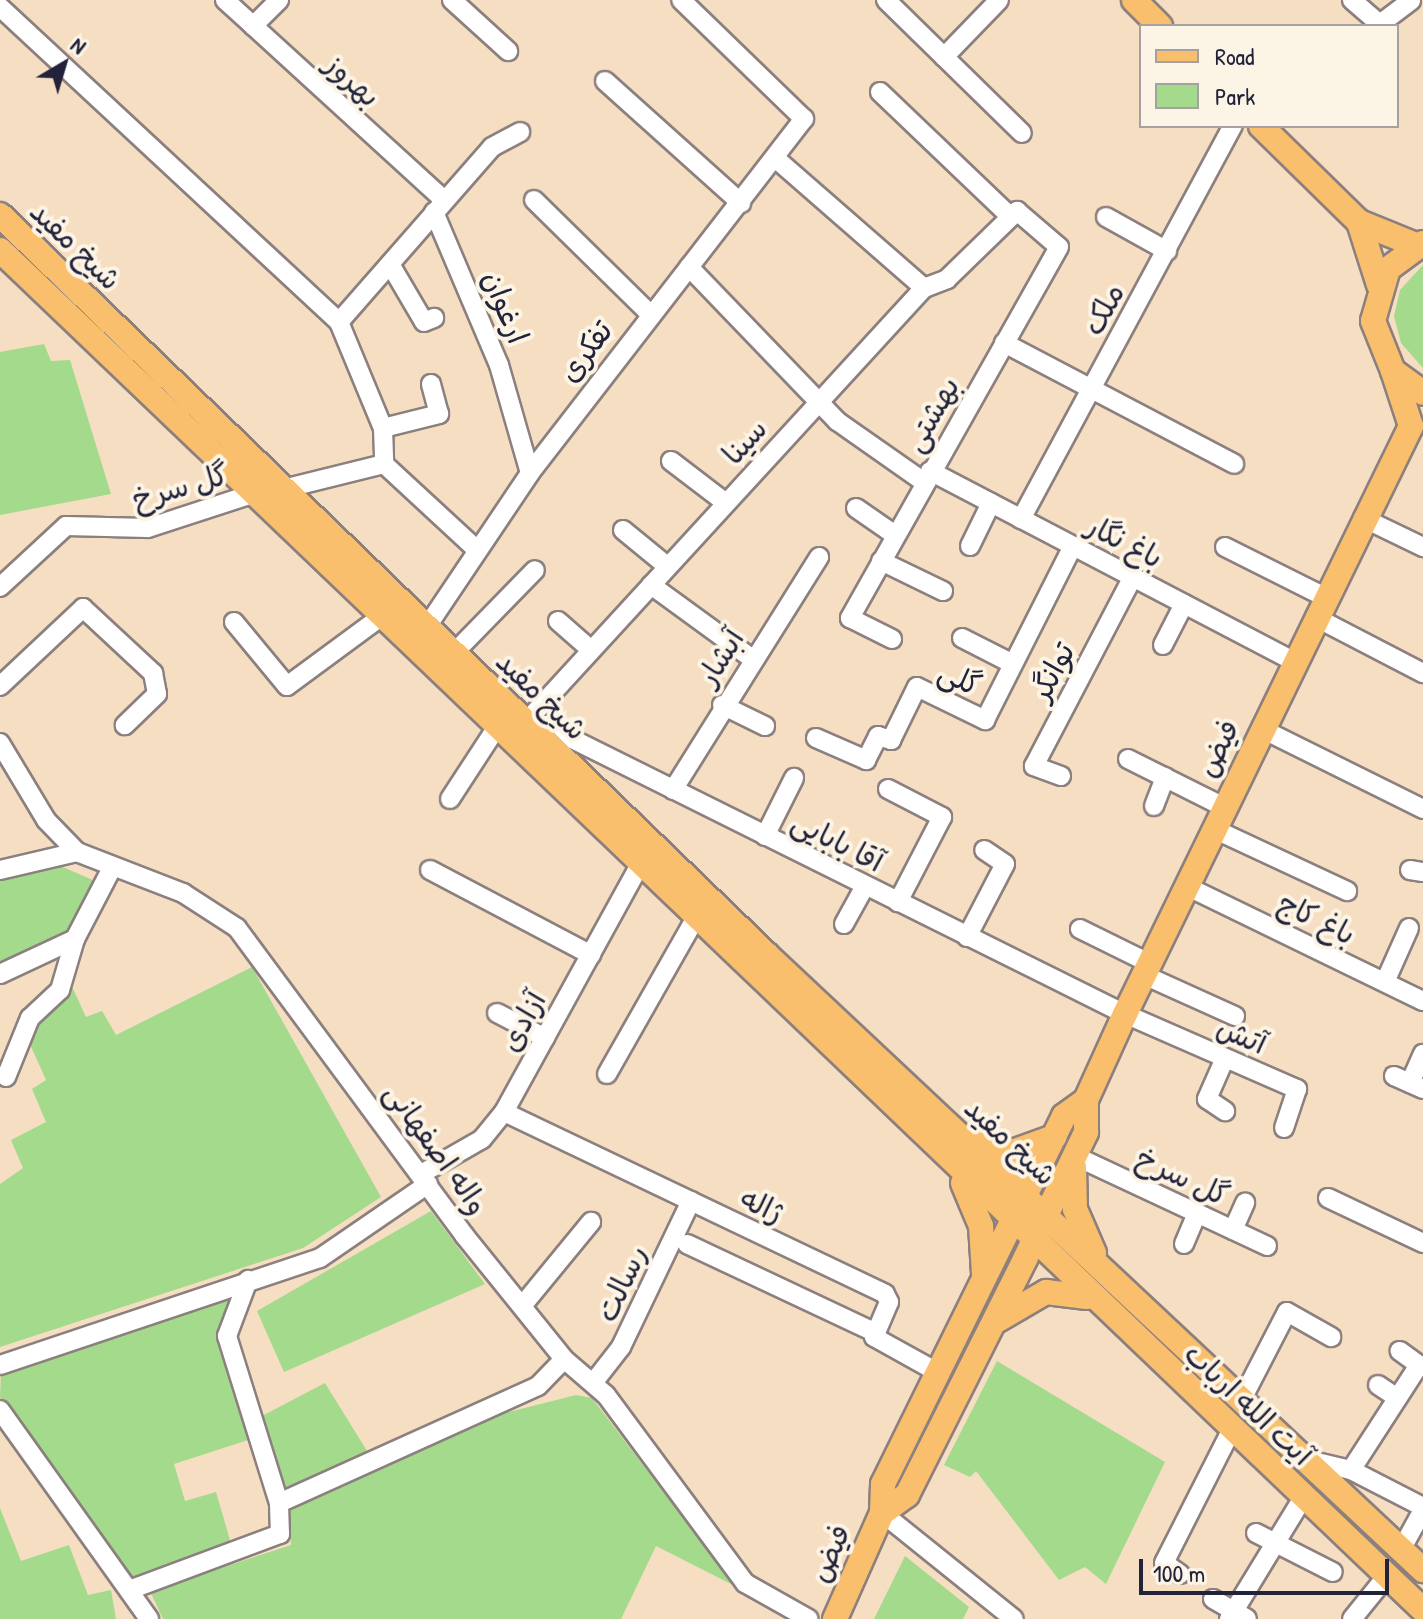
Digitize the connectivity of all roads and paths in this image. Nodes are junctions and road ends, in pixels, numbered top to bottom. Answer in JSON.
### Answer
{"nodes":[{"id":1,"x":225,"y":0,"type":"edge"},
{"id":2,"x":279,"y":0,"type":"edge"},
{"id":3,"x":452,"y":0,"type":"edge"},
{"id":4,"x":681,"y":0,"type":"edge"},
{"id":5,"x":886,"y":0,"type":"edge"},
{"id":6,"x":999,"y":0,"type":"edge"},
{"id":7,"x":1134,"y":0,"type":"edge"},
{"id":8,"x":1352,"y":0,"type":"edge"},
{"id":9,"x":1415,"y":2,"type":"edge"},
{"id":10,"x":0,"y":7,"type":"edge"},
{"id":11,"x":1158,"y":24,"type":"edge"},
{"id":12,"x":253,"y":26,"type":"junction"},
{"id":13,"x":508,"y":51,"type":"dead end"},
{"id":14,"x":944,"y":57,"type":"junction"},
{"id":15,"x":605,"y":81,"type":"dead end"},
{"id":16,"x":880,"y":92,"type":"dead end"},
{"id":17,"x":1232,"y":128,"type":"edge"},
{"id":18,"x":1263,"y":128,"type":"edge"},
{"id":19,"x":520,"y":132,"type":"dead end"},
{"id":20,"x":1022,"y":133,"type":"dead end"},
{"id":21,"x":775,"y":158,"type":"junction"},
{"id":22,"x":534,"y":200,"type":"dead end"},
{"id":23,"x":741,"y":203,"type":"junction"},
{"id":24,"x":439,"y":206,"type":"junction"},
{"id":25,"x":1014,"y":214,"type":"junction"},
{"id":26,"x":0,"y":215,"type":"edge"},
{"id":27,"x":1106,"y":217,"type":"dead end"},
{"id":28,"x":1359,"y":222,"type":"junction"},
{"id":29,"x":1420,"y":244,"type":"edge"},
{"id":30,"x":1167,"y":251,"type":"junction"},
{"id":31,"x":15,"y":253,"type":"edge"},
{"id":32,"x":390,"y":264,"type":"junction"},
{"id":33,"x":689,"y":267,"type":"junction"},
{"id":34,"x":61,"y":274,"type":"junction"},
{"id":35,"x":1379,"y":285,"type":"junction"},
{"id":36,"x":924,"y":288,"type":"junction"},
{"id":37,"x":46,"y":294,"type":"junction"},
{"id":38,"x":649,"y":313,"type":"junction"},
{"id":39,"x":434,"y":318,"type":"dead end"},
{"id":40,"x":339,"y":322,"type":"junction"},
{"id":41,"x":1004,"y":343,"type":"junction"},
{"id":42,"x":1393,"y":371,"type":"junction"},
{"id":43,"x":431,"y":384,"type":"dead end"},
{"id":44,"x":1092,"y":390,"type":"junction"},
{"id":45,"x":1423,"y":393,"type":"edge"},
{"id":46,"x":821,"y":399,"type":"junction"},
{"id":47,"x":1417,"y":423,"type":"edge"},
{"id":48,"x":383,"y":428,"type":"junction"},
{"id":49,"x":671,"y":461,"type":"dead end"},
{"id":50,"x":384,"y":464,"type":"junction"},
{"id":51,"x":1234,"y":464,"type":"dead end"},
{"id":52,"x":530,"y":473,"type":"junction"},
{"id":53,"x":927,"y":476,"type":"junction"},
{"id":54,"x":283,"y":489,"type":"junction"},
{"id":55,"x":255,"y":493,"type":"junction"},
{"id":56,"x":726,"y":503,"type":"junction"},
{"id":57,"x":991,"y":503,"type":"junction"},
{"id":58,"x":856,"y":508,"type":"dead end"},
{"id":59,"x":1363,"y":518,"type":"junction"},
{"id":60,"x":1021,"y":519,"type":"junction"},
{"id":61,"x":623,"y":530,"type":"dead end"},
{"id":62,"x":895,"y":535,"type":"junction"},
{"id":63,"x":970,"y":546,"type":"dead end"},
{"id":64,"x":1073,"y":546,"type":"junction"},
{"id":65,"x":1225,"y":547,"type":"dead end"},
{"id":66,"x":1423,"y":547,"type":"edge"},
{"id":67,"x":476,"y":549,"type":"junction"},
{"id":68,"x":819,"y":557,"type":"dead end"},
{"id":69,"x":881,"y":561,"type":"junction"},
{"id":70,"x":668,"y":567,"type":"junction"},
{"id":71,"x":535,"y":570,"type":"dead end"},
{"id":72,"x":1133,"y":577,"type":"junction"},
{"id":73,"x":651,"y":585,"type":"junction"},
{"id":74,"x":0,"y":587,"type":"edge"},
{"id":75,"x":943,"y":591,"type":"dead end"},
{"id":76,"x":1184,"y":604,"type":"junction"},
{"id":77,"x":1320,"y":607,"type":"junction"},
{"id":78,"x":382,"y":616,"type":"junction"},
{"id":79,"x":558,"y":621,"type":"dead end"},
{"id":80,"x":234,"y":622,"type":"dead end"},
{"id":81,"x":426,"y":628,"type":"junction"},
{"id":82,"x":962,"y":638,"type":"dead end"},
{"id":83,"x":892,"y":639,"type":"dead end"},
{"id":84,"x":1163,"y":645,"type":"dead end"},
{"id":85,"x":591,"y":650,"type":"junction"},
{"id":86,"x":453,"y":654,"type":"junction"},
{"id":87,"x":751,"y":658,"type":"junction"},
{"id":88,"x":1294,"y":661,"type":"junction"},
{"id":89,"x":1013,"y":664,"type":"junction"},
{"id":90,"x":1423,"y":673,"type":"edge"},
{"id":91,"x":0,"y":686,"type":"edge"},
{"id":92,"x":722,"y":705,"type":"junction"},
{"id":93,"x":524,"y":724,"type":"junction"},
{"id":94,"x":125,"y":725,"type":"dead end"},
{"id":95,"x":765,"y":726,"type":"dead end"},
{"id":96,"x":497,"y":727,"type":"junction"},
{"id":97,"x":1262,"y":729,"type":"junction"},
{"id":98,"x":816,"y":738,"type":"dead end"},
{"id":99,"x":0,"y":743,"type":"edge"},
{"id":100,"x":1128,"y":759,"type":"dead end"},
{"id":101,"x":1061,"y":776,"type":"dead end"},
{"id":102,"x":1165,"y":777,"type":"junction"},
{"id":103,"x":794,"y":778,"type":"dead end"},
{"id":104,"x":888,"y":789,"type":"dead end"},
{"id":105,"x":673,"y":790,"type":"junction"},
{"id":106,"x":450,"y":799,"type":"dead end"},
{"id":107,"x":1154,"y":806,"type":"dead end"},
{"id":108,"x":1423,"y":809,"type":"edge"},
{"id":109,"x":1219,"y":818,"type":"junction"},
{"id":110,"x":765,"y":836,"type":"junction"},
{"id":111,"x":984,"y":850,"type":"dead end"},
{"id":112,"x":77,"y":852,"type":"junction"},
{"id":113,"x":640,"y":865,"type":"junction"},
{"id":114,"x":113,"y":866,"type":"junction"},
{"id":115,"x":0,"y":870,"type":"edge"},
{"id":116,"x":430,"y":870,"type":"dead end"},
{"id":117,"x":865,"y":886,"type":"junction"},
{"id":118,"x":1186,"y":886,"type":"junction"},
{"id":119,"x":1347,"y":891,"type":"dead end"},
{"id":120,"x":898,"y":902,"type":"junction"},
{"id":121,"x":695,"y":919,"type":"junction"},
{"id":122,"x":844,"y":924,"type":"dead end"},
{"id":123,"x":1409,"y":928,"type":"dead end"},
{"id":124,"x":1080,"y":929,"type":"dead end"},
{"id":125,"x":967,"y":937,"type":"junction"},
{"id":126,"x":75,"y":939,"type":"junction"},
{"id":127,"x":591,"y":955,"type":"junction"},
{"id":128,"x":758,"y":963,"type":"junction"},
{"id":129,"x":1147,"y":969,"type":"junction"},
{"id":130,"x":0,"y":974,"type":"edge"},
{"id":131,"x":1385,"y":982,"type":"junction"},
{"id":132,"x":791,"y":994,"type":"junction"},
{"id":133,"x":1423,"y":1001,"type":"edge"},
{"id":134,"x":497,"y":1013,"type":"dead end"},
{"id":135,"x":1125,"y":1014,"type":"junction"},
{"id":136,"x":1235,"y":1016,"type":"dead end"},
{"id":137,"x":545,"y":1038,"type":"junction"},
{"id":138,"x":1423,"y":1054,"type":"edge"},
{"id":139,"x":1225,"y":1058,"type":"junction"},
{"id":140,"x":607,"y":1074,"type":"dead end"},
{"id":141,"x":6,"y":1077,"type":"dead end"},
{"id":142,"x":1409,"y":1083,"type":"edge"},
{"id":143,"x":1086,"y":1100,"type":"junction"},
{"id":144,"x":1225,"y":1111,"type":"dead end"},
{"id":145,"x":504,"y":1112,"type":"junction"},
{"id":146,"x":949,"y":1128,"type":"junction"},
{"id":147,"x":1284,"y":1128,"type":"dead end"},
{"id":148,"x":1054,"y":1137,"type":"junction"},
{"id":149,"x":1075,"y":1156,"type":"junction"},
{"id":150,"x":954,"y":1167,"type":"junction"},
{"id":151,"x":425,"y":1179,"type":"junction"},
{"id":152,"x":1024,"y":1196,"type":"junction"},
{"id":153,"x":1328,"y":1198,"type":"dead end"},
{"id":154,"x":691,"y":1201,"type":"junction"},
{"id":155,"x":1245,"y":1203,"type":"dead end"},
{"id":156,"x":1197,"y":1214,"type":"junction"},
{"id":157,"x":1045,"y":1216,"type":"junction"},
{"id":158,"x":591,"y":1222,"type":"dead end"},
{"id":159,"x":1011,"y":1223,"type":"junction"},
{"id":160,"x":1233,"y":1230,"type":"junction"},
{"id":161,"x":1033,"y":1243,"type":"junction"},
{"id":162,"x":1423,"y":1243,"type":"edge"},
{"id":163,"x":687,"y":1244,"type":"dead end"},
{"id":164,"x":1184,"y":1244,"type":"dead end"},
{"id":165,"x":1267,"y":1246,"type":"dead end"},
{"id":166,"x":1104,"y":1273,"type":"junction"},
{"id":167,"x":248,"y":1280,"type":"junction"},
{"id":168,"x":984,"y":1285,"type":"junction"},
{"id":169,"x":1088,"y":1298,"type":"junction"},
{"id":170,"x":522,"y":1306,"type":"junction"},
{"id":171,"x":993,"y":1324,"type":"junction"},
{"id":172,"x":874,"y":1332,"type":"junction"},
{"id":173,"x":1331,"y":1337,"type":"dead end"},
{"id":174,"x":1400,"y":1351,"type":"dead end"},
{"id":175,"x":564,"y":1359,"type":"junction"},
{"id":176,"x":0,"y":1365,"type":"edge"},
{"id":177,"x":939,"y":1373,"type":"junction"},
{"id":178,"x":1417,"y":1381,"type":"edge"},
{"id":179,"x":593,"y":1383,"type":"junction"},
{"id":180,"x":1378,"y":1385,"type":"dead end"},
{"id":181,"x":1397,"y":1398,"type":"junction"},
{"id":182,"x":1241,"y":1401,"type":"junction"},
{"id":183,"x":0,"y":1410,"type":"edge"},
{"id":184,"x":1231,"y":1431,"type":"junction"},
{"id":185,"x":1303,"y":1459,"type":"junction"},
{"id":186,"x":1351,"y":1470,"type":"junction"},
{"id":187,"x":1303,"y":1498,"type":"junction"},
{"id":188,"x":279,"y":1503,"type":"junction"},
{"id":189,"x":1423,"y":1508,"type":"edge"},
{"id":190,"x":882,"y":1513,"type":"junction"},
{"id":191,"x":1256,"y":1533,"type":"dead end"},
{"id":192,"x":1276,"y":1543,"type":"junction"},
{"id":193,"x":1401,"y":1550,"type":"junction"},
{"id":194,"x":1423,"y":1570,"type":"edge"},
{"id":195,"x":1333,"y":1572,"type":"dead end"},
{"id":196,"x":1180,"y":1574,"type":"dead end"},
{"id":197,"x":1386,"y":1577,"type":"junction"},
{"id":198,"x":132,"y":1589,"type":"junction"},
{"id":199,"x":1213,"y":1599,"type":"dead end"},
{"id":200,"x":1423,"y":1610,"type":"edge"},
{"id":201,"x":1237,"y":1616,"type":"edge"},
{"id":202,"x":149,"y":1619,"type":"edge"},
{"id":203,"x":809,"y":1619,"type":"edge"},
{"id":204,"x":835,"y":1619,"type":"edge"},
{"id":205,"x":1014,"y":1619,"type":"edge"},
{"id":206,"x":1352,"y":1619,"type":"edge"}],
"edges":[{"from":1,"to":12,"type":"street","name":"بهروز"},
{"from":2,"to":12,"type":"street"},
{"from":3,"to":13,"type":"street"},
{"from":4,"to":21,"type":"street","name":"تفکری"},
{"from":5,"to":14,"type":"street"},
{"from":6,"to":14,"type":"street"},
{"from":7,"to":11,"type":"main road"},
{"from":8,"to":9,"type":"street"},
{"from":10,"to":40,"type":"street"},
{"from":12,"to":24,"type":"street","name":"بهروز"},
{"from":14,"to":20,"type":"street"},
{"from":15,"to":23,"type":"street"},
{"from":16,"to":25,"type":"street"},
{"from":17,"to":30,"type":"street","name":"ملک"},
{"from":18,"to":28,"type":"main road"},
{"from":19,"to":24,"type":"street"},
{"from":21,"to":23,"type":"street","name":"تفکری"},
{"from":21,"to":36,"type":"street"},
{"from":22,"to":38,"type":"street"},
{"from":23,"to":33,"type":"street","name":"تفکری"},
{"from":24,"to":32,"type":"street"},
{"from":24,"to":52,"type":"street","name":"ارغوان"},
{"from":25,"to":36,"type":"street","name":"سینا"},
{"from":25,"to":41,"type":"street","name":"بهشتی"},
{"from":26,"to":31,"type":"main road","name":"شیخ مفید"},
{"from":27,"to":30,"type":"street"},
{"from":28,"to":29,"type":"main road"},
{"from":28,"to":35,"type":"main road"},
{"from":29,"to":35,"type":"main road"},
{"from":30,"to":44,"type":"street","name":"ملک"},
{"from":31,"to":34,"type":"main road","name":"شیخ مفید"},
{"from":31,"to":37,"type":"main road","name":"شیخ مفید"},
{"from":32,"to":39,"type":"street"},
{"from":32,"to":40,"type":"street"},
{"from":33,"to":38,"type":"street","name":"تفکری"},
{"from":33,"to":46,"type":"street","name":"باغ نگار"},
{"from":34,"to":37,"type":"main road"},
{"from":34,"to":54,"type":"main road","name":"شیخ مفید"},
{"from":35,"to":42,"type":"main road"},
{"from":36,"to":46,"type":"street","name":"سینا"},
{"from":37,"to":55,"type":"main road","name":"شیخ مفید"},
{"from":38,"to":52,"type":"street","name":"تفکری"},
{"from":40,"to":48,"type":"street"},
{"from":41,"to":44,"type":"street"},
{"from":41,"to":53,"type":"street","name":"بهشتی"},
{"from":42,"to":45,"type":"main road"},
{"from":42,"to":47,"type":"main road"},
{"from":43,"to":48,"type":"street"},
{"from":44,"to":51,"type":"street"},
{"from":44,"to":60,"type":"street","name":"ملک"},
{"from":46,"to":53,"type":"street","name":"باغ نگار"},
{"from":46,"to":56,"type":"street","name":"سینا"},
{"from":47,"to":59,"type":"main road","name":"فیض"},
{"from":48,"to":50,"type":"street"},
{"from":49,"to":56,"type":"street"},
{"from":50,"to":54,"type":"street"},
{"from":50,"to":67,"type":"street"},
{"from":52,"to":67,"type":"street","name":"تفکری"},
{"from":53,"to":57,"type":"street","name":"باغ نگار"},
{"from":53,"to":62,"type":"street","name":"بهشتی"},
{"from":54,"to":81,"type":"main road","name":"شیخ مفید"},
{"from":55,"to":74,"type":"street","name":"گل سرخ"},
{"from":55,"to":78,"type":"main road","name":"شیخ مفید"},
{"from":56,"to":70,"type":"street","name":"سینا"},
{"from":57,"to":60,"type":"street","name":"باغ نگار"},
{"from":57,"to":63,"type":"street"},
{"from":58,"to":62,"type":"street"},
{"from":59,"to":66,"type":"street"},
{"from":59,"to":77,"type":"main road","name":"فیض"},
{"from":60,"to":64,"type":"street","name":"باغ نگار"},
{"from":61,"to":70,"type":"street"},
{"from":62,"to":69,"type":"street","name":"بهشتی"},
{"from":64,"to":72,"type":"street","name":"باغ نگار"},
{"from":64,"to":89,"type":"street","name":"گلی"},
{"from":65,"to":77,"type":"street"},
{"from":67,"to":81,"type":"street","name":"تفکری"},
{"from":68,"to":87,"type":"street","name":"آبشار"},
{"from":69,"to":75,"type":"street"},
{"from":69,"to":83,"type":"street","name":"بهشتی"},
{"from":70,"to":73,"type":"street","name":"سینا"},
{"from":71,"to":86,"type":"street"},
{"from":72,"to":76,"type":"street","name":"باغ نگار"},
{"from":72,"to":101,"type":"street","name":"توانگر"},
{"from":73,"to":85,"type":"street","name":"سینا"},
{"from":73,"to":87,"type":"street"},
{"from":76,"to":84,"type":"street"},
{"from":76,"to":88,"type":"street","name":"باغ نگار"},
{"from":77,"to":88,"type":"main road","name":"فیض"},
{"from":77,"to":90,"type":"street"},
{"from":78,"to":80,"type":"street"},
{"from":78,"to":96,"type":"main road","name":"شیخ مفید"},
{"from":79,"to":85,"type":"street"},
{"from":81,"to":86,"type":"main road","name":"شیخ مفید"},
{"from":82,"to":89,"type":"street"},
{"from":85,"to":93,"type":"street","name":"سینا"},
{"from":86,"to":93,"type":"main road","name":"شیخ مفید"},
{"from":87,"to":92,"type":"street","name":"آبشار"},
{"from":88,"to":97,"type":"main road","name":"فیض"},
{"from":89,"to":98,"type":"street","name":"گلی"},
{"from":91,"to":94,"type":"street"},
{"from":92,"to":95,"type":"street"},
{"from":92,"to":105,"type":"street","name":"آبشار"},
{"from":93,"to":105,"type":"street","name":"آقا بابایی"},
{"from":93,"to":128,"type":"main road","name":"شیخ مفید"},
{"from":96,"to":106,"type":"street"},
{"from":96,"to":113,"type":"main road","name":"شیخ مفید"},
{"from":97,"to":108,"type":"street"},
{"from":97,"to":109,"type":"main road","name":"فیض"},
{"from":99,"to":112,"type":"street","name":"واله اصفهانی"},
{"from":100,"to":102,"type":"street"},
{"from":102,"to":107,"type":"street"},
{"from":102,"to":109,"type":"street"},
{"from":103,"to":110,"type":"street"},
{"from":104,"to":120,"type":"street"},
{"from":105,"to":110,"type":"street","name":"آقا بابایی"},
{"from":109,"to":118,"type":"main road","name":"فیض"},
{"from":109,"to":119,"type":"street"},
{"from":110,"to":117,"type":"street","name":"آقا بابایی"},
{"from":111,"to":125,"type":"street"},
{"from":112,"to":114,"type":"street","name":"واله اصفهانی"},
{"from":112,"to":115,"type":"street"},
{"from":113,"to":121,"type":"main road","name":"شیخ مفید"},
{"from":113,"to":127,"type":"street","name":"آزادی"},
{"from":114,"to":126,"type":"street"},
{"from":114,"to":151,"type":"street","name":"واله اصفهانی"},
{"from":116,"to":127,"type":"street"},
{"from":117,"to":120,"type":"street","name":"آقا بابایی"},
{"from":117,"to":122,"type":"street"},
{"from":118,"to":129,"type":"main road","name":"فیض"},
{"from":118,"to":131,"type":"street","name":"باغ کاج"},
{"from":120,"to":125,"type":"street","name":"آقا بابایی"},
{"from":121,"to":128,"type":"main road","name":"شیخ مفید"},
{"from":121,"to":140,"type":"street"},
{"from":123,"to":131,"type":"street"},
{"from":124,"to":129,"type":"street"},
{"from":125,"to":135,"type":"street","name":"آقا بابایی"},
{"from":126,"to":130,"type":"street"},
{"from":126,"to":141,"type":"street"},
{"from":127,"to":137,"type":"street","name":"آزادی"},
{"from":128,"to":132,"type":"main road","name":"شیخ مفید"},
{"from":129,"to":135,"type":"main road","name":"فیض"},
{"from":129,"to":136,"type":"street"},
{"from":131,"to":133,"type":"street","name":"باغ کاج"},
{"from":132,"to":146,"type":"main road","name":"شیخ مفید"},
{"from":132,"to":150,"type":"main road","name":"شیخ مفید"},
{"from":134,"to":137,"type":"street"},
{"from":135,"to":139,"type":"street","name":"آتش"},
{"from":135,"to":143,"type":"main road","name":"فیض"},
{"from":137,"to":145,"type":"street","name":"آزادی"},
{"from":138,"to":142,"type":"street"},
{"from":139,"to":144,"type":"street"},
{"from":139,"to":147,"type":"street","name":"آتش"},
{"from":143,"to":148,"type":"main road"},
{"from":143,"to":149,"type":"main road"},
{"from":145,"to":151,"type":"street","name":"آزادی"},
{"from":145,"to":154,"type":"street","name":"ژاله"},
{"from":146,"to":148,"type":"main road"},
{"from":146,"to":152,"type":"main road","name":"شیخ مفید"},
{"from":148,"to":152,"type":"main road"},
{"from":149,"to":156,"type":"street","name":"گل سرخ"},
{"from":149,"to":157,"type":"main road"},
{"from":149,"to":166,"type":"main road"},
{"from":150,"to":159,"type":"main road","name":"شیخ مفید"},
{"from":150,"to":168,"type":"main road"},
{"from":151,"to":167,"type":"street","name":"آزادی"},
{"from":151,"to":170,"type":"street","name":"واله اصفهانی"},
{"from":152,"to":157,"type":"main road","name":"شیخ مفید"},
{"from":152,"to":159,"type":"main road"},
{"from":153,"to":162,"type":"street"},
{"from":154,"to":172,"type":"street","name":"ژاله"},
{"from":154,"to":179,"type":"street","name":"رسالت"},
{"from":155,"to":160,"type":"street"},
{"from":156,"to":160,"type":"street","name":"گل سرخ"},
{"from":156,"to":164,"type":"street"},
{"from":157,"to":161,"type":"main road"},
{"from":157,"to":166,"type":"main road","name":"آیت الله ارباب"},
{"from":158,"to":170,"type":"street"},
{"from":159,"to":161,"type":"main road","name":"شیخ مفید"},
{"from":159,"to":168,"type":"main road"},
{"from":160,"to":165,"type":"street","name":"گل سرخ"},
{"from":161,"to":169,"type":"main road","name":"آیت الله ارباب"},
{"from":161,"to":171,"type":"main road"},
{"from":163,"to":172,"type":"street"},
{"from":166,"to":182,"type":"main road","name":"آیت الله ارباب"},
{"from":167,"to":176,"type":"street","name":"آزادی"},
{"from":167,"to":188,"type":"street"},
{"from":168,"to":177,"type":"main road"},
{"from":169,"to":171,"type":"main road"},
{"from":169,"to":184,"type":"main road","name":"آیت الله ارباب"},
{"from":170,"to":175,"type":"street","name":"واله اصفهانی"},
{"from":171,"to":190,"type":"main road"},
{"from":172,"to":177,"type":"street"},
{"from":173,"to":182,"type":"street"},
{"from":174,"to":178,"type":"street"},
{"from":175,"to":179,"type":"street","name":"واله اصفهانی"},
{"from":175,"to":188,"type":"street"},
{"from":177,"to":190,"type":"main road"},
{"from":178,"to":181,"type":"street"},
{"from":179,"to":203,"type":"street","name":"واله اصفهانی"},
{"from":180,"to":181,"type":"street"},
{"from":181,"to":186,"type":"street"},
{"from":182,"to":185,"type":"main road","name":"آیت الله ارباب"},
{"from":183,"to":198,"type":"street"},
{"from":184,"to":187,"type":"main road","name":"آیت الله ارباب"},
{"from":184,"to":196,"type":"street"},
{"from":185,"to":186,"type":"street"},
{"from":185,"to":193,"type":"main road","name":"آیت الله ارباب"},
{"from":186,"to":189,"type":"street"},
{"from":187,"to":192,"type":"street"},
{"from":187,"to":197,"type":"main road","name":"آیت الله ارباب"},
{"from":188,"to":198,"type":"street"},
{"from":189,"to":193,"type":"street"},
{"from":190,"to":204,"type":"main road","name":"فیض"},
{"from":190,"to":205,"type":"street"},
{"from":191,"to":192,"type":"street"},
{"from":192,"to":195,"type":"street"},
{"from":192,"to":201,"type":"street"},
{"from":193,"to":194,"type":"main road","name":"آیت الله ارباب"},
{"from":197,"to":200,"type":"main road","name":"آیت الله ارباب"},
{"from":197,"to":206,"type":"street"},
{"from":198,"to":202,"type":"street"},
{"from":199,"to":201,"type":"street"}]}
